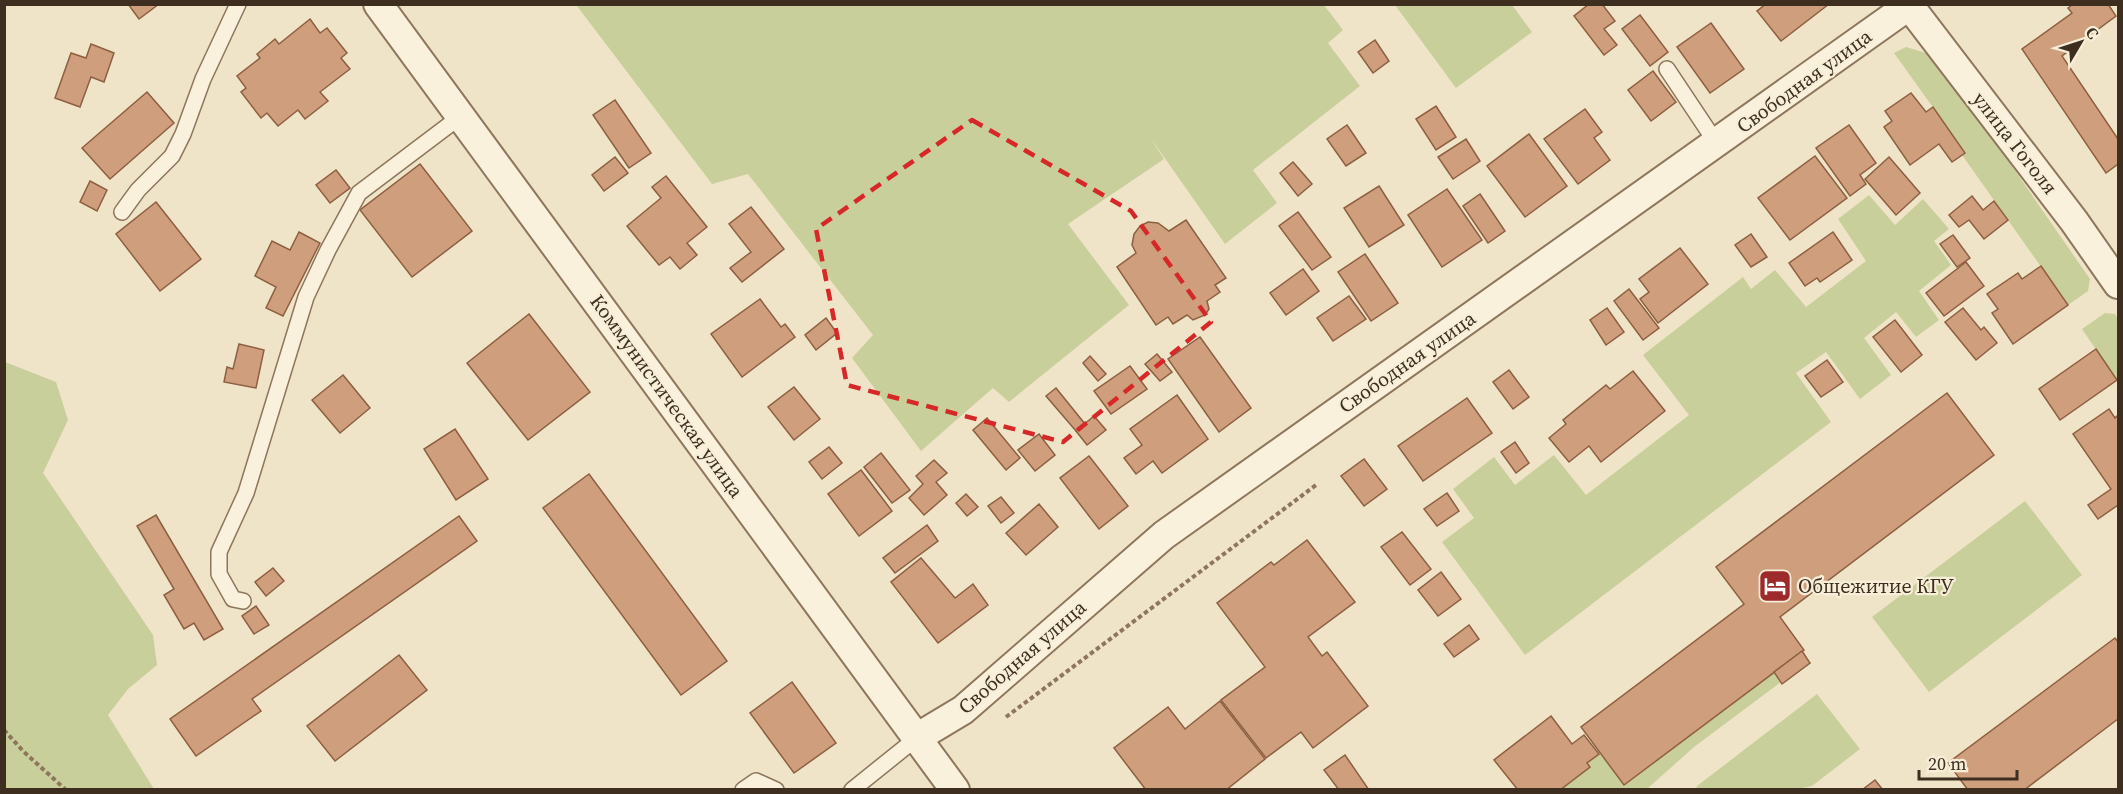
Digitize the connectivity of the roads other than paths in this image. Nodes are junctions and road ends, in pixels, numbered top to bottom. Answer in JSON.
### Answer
{"nodes":[{"id":1,"x":238,"y":4,"type":"edge"},
{"id":2,"x":378,"y":4,"type":"edge"},
{"id":3,"x":1909,"y":5,"type":"edge"},
{"id":4,"x":1667,"y":69,"type":"dead end"},
{"id":5,"x":460,"y":116,"type":"junction"},
{"id":6,"x":1717,"y":144,"type":"junction"},
{"id":7,"x":122,"y":212,"type":"dead end"},
{"id":8,"x":2118,"y":284,"type":"edge"},
{"id":9,"x":243,"y":602,"type":"dead end"},
{"id":10,"x":918,"y":737,"type":"junction"},
{"id":11,"x":743,"y":789,"type":"edge"},
{"id":12,"x":776,"y":789,"type":"edge"},
{"id":13,"x":852,"y":789,"type":"edge"},
{"id":14,"x":955,"y":789,"type":"edge"}],
"edges":[{"from":1,"to":7,"type":"lane"},
{"from":2,"to":5,"type":"street","name":"Коммунистическая улица"},
{"from":3,"to":6,"type":"street","name":"Свободная улица"},
{"from":3,"to":8,"type":"street","name":"улица Гоголя"},
{"from":4,"to":6,"type":"lane"},
{"from":5,"to":9,"type":"lane"},
{"from":5,"to":10,"type":"street","name":"Коммунистическая улица"},
{"from":6,"to":10,"type":"street","name":"Свободная улица"},
{"from":10,"to":13,"type":"lane"},
{"from":10,"to":14,"type":"street","name":"Коммунистическая улица"},
{"from":11,"to":12,"type":"lane"}]}
